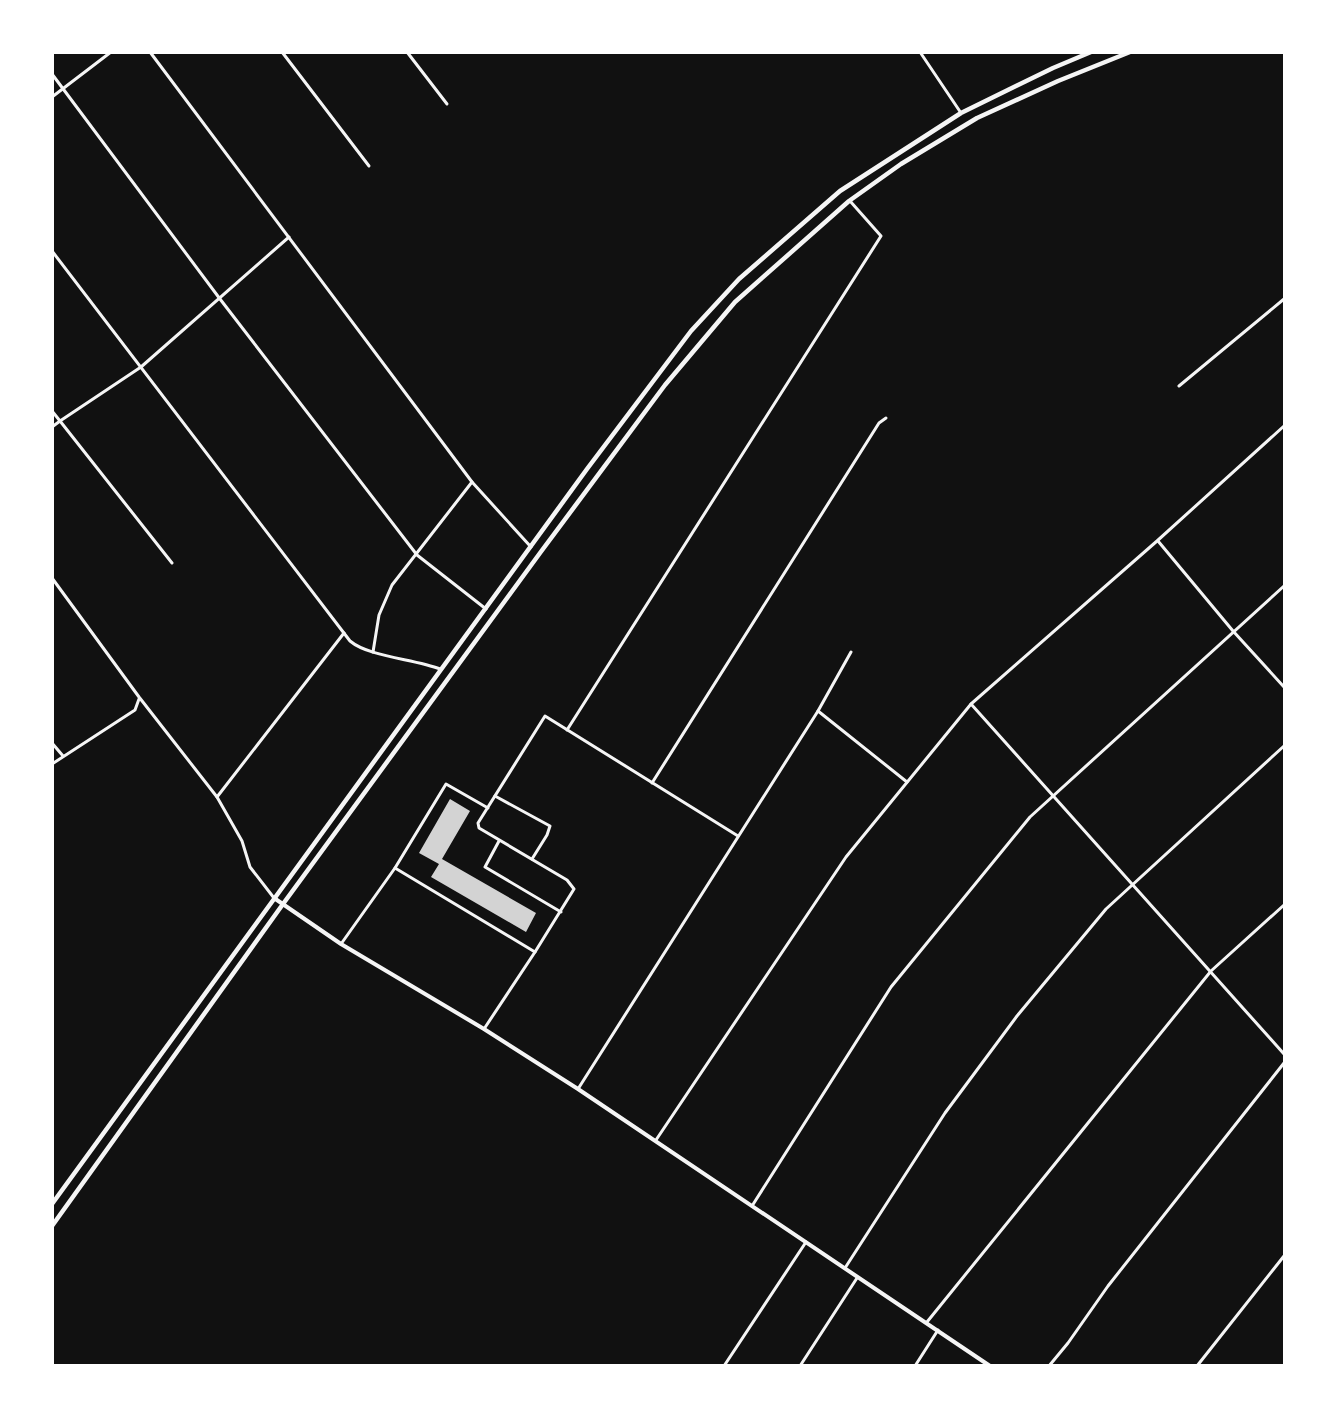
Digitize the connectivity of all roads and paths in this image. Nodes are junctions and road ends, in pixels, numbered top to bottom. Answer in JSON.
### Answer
{"nodes":[{"id":1,"x":111,"y":52,"type":"edge"},
{"id":2,"x":150,"y":52,"type":"edge"},
{"id":3,"x":282,"y":52,"type":"edge"},
{"id":4,"x":407,"y":52,"type":"edge"},
{"id":5,"x":920,"y":52,"type":"edge"},
{"id":6,"x":1091,"y":52,"type":"edge"},
{"id":7,"x":1130,"y":52,"type":"edge"},
{"id":8,"x":52,"y":74,"type":"edge"},
{"id":9,"x":64,"y":88,"type":"junction"},
{"id":10,"x":52,"y":97,"type":"edge"},
{"id":11,"x":447,"y":104,"type":"dead end"},
{"id":12,"x":961,"y":113,"type":"junction"},
{"id":13,"x":369,"y":166,"type":"dead end"},
{"id":14,"x":849,"y":201,"type":"junction"},
{"id":15,"x":289,"y":237,"type":"junction"},
{"id":16,"x":52,"y":251,"type":"edge"},
{"id":17,"x":220,"y":298,"type":"junction"},
{"id":18,"x":1284,"y":299,"type":"edge"},
{"id":19,"x":141,"y":367,"type":"junction"},
{"id":20,"x":1179,"y":386,"type":"dead end"},
{"id":21,"x":645,"y":389,"type":"junction"},
{"id":22,"x":657,"y":397,"type":"junction"},
{"id":23,"x":52,"y":411,"type":"edge"},
{"id":24,"x":886,"y":418,"type":"dead end"},
{"id":25,"x":60,"y":421,"type":"junction"},
{"id":26,"x":1284,"y":426,"type":"edge"},
{"id":27,"x":52,"y":427,"type":"edge"},
{"id":28,"x":472,"y":482,"type":"junction"},
{"id":29,"x":1157,"y":541,"type":"junction"},
{"id":30,"x":531,"y":547,"type":"junction"},
{"id":31,"x":417,"y":555,"type":"junction"},
{"id":32,"x":172,"y":562,"type":"dead end"},
{"id":33,"x":52,"y":578,"type":"edge"},
{"id":34,"x":1284,"y":586,"type":"edge"},
{"id":35,"x":486,"y":610,"type":"junction"},
{"id":36,"x":1233,"y":631,"type":"junction"},
{"id":37,"x":344,"y":633,"type":"junction"},
{"id":38,"x":373,"y":652,"type":"junction"},
{"id":39,"x":852,"y":652,"type":"dead end"},
{"id":40,"x":441,"y":669,"type":"junction"},
{"id":41,"x":1284,"y":687,"type":"edge"},
{"id":42,"x":139,"y":697,"type":"junction"},
{"id":43,"x":971,"y":704,"type":"junction"},
{"id":44,"x":818,"y":711,"type":"junction"},
{"id":45,"x":567,"y":730,"type":"junction"},
{"id":46,"x":52,"y":743,"type":"edge"},
{"id":47,"x":1284,"y":746,"type":"edge"},
{"id":48,"x":63,"y":756,"type":"junction"},
{"id":49,"x":52,"y":764,"type":"edge"},
{"id":50,"x":907,"y":782,"type":"junction"},
{"id":51,"x":652,"y":783,"type":"junction"},
{"id":52,"x":1052,"y":794,"type":"junction"},
{"id":53,"x":495,"y":795,"type":"junction"},
{"id":54,"x":218,"y":796,"type":"junction"},
{"id":55,"x":488,"y":808,"type":"junction"},
{"id":56,"x":738,"y":836,"type":"junction"},
{"id":57,"x":499,"y":841,"type":"junction"},
{"id":58,"x":532,"y":859,"type":"junction"},
{"id":59,"x":395,"y":868,"type":"junction"},
{"id":60,"x":1132,"y":884,"type":"junction"},
{"id":61,"x":274,"y":898,"type":"junction"},
{"id":62,"x":284,"y":904,"type":"junction"},
{"id":63,"x":1284,"y":905,"type":"edge"},
{"id":64,"x":561,"y":912,"type":"junction"},
{"id":65,"x":341,"y":944,"type":"junction"},
{"id":66,"x":535,"y":952,"type":"junction"},
{"id":67,"x":1211,"y":971,"type":"junction"},
{"id":68,"x":484,"y":1029,"type":"junction"},
{"id":69,"x":1284,"y":1054,"type":"edge"},
{"id":70,"x":1284,"y":1063,"type":"edge"},
{"id":71,"x":578,"y":1089,"type":"junction"},
{"id":72,"x":656,"y":1140,"type":"junction"},
{"id":73,"x":52,"y":1204,"type":"edge"},
{"id":74,"x":752,"y":1206,"type":"junction"},
{"id":75,"x":52,"y":1226,"type":"edge"},
{"id":76,"x":806,"y":1242,"type":"junction"},
{"id":77,"x":1284,"y":1256,"type":"edge"},
{"id":78,"x":845,"y":1268,"type":"junction"},
{"id":79,"x":857,"y":1278,"type":"junction"},
{"id":80,"x":927,"y":1322,"type":"junction"},
{"id":81,"x":938,"y":1330,"type":"junction"},
{"id":82,"x":724,"y":1365,"type":"edge"},
{"id":83,"x":800,"y":1365,"type":"edge"},
{"id":84,"x":915,"y":1365,"type":"edge"},
{"id":85,"x":990,"y":1365,"type":"edge"},
{"id":86,"x":1049,"y":1365,"type":"edge"},
{"id":87,"x":1197,"y":1365,"type":"edge"}],
"edges":[{"from":1,"to":9,"type":"street"},
{"from":2,"to":15,"type":"street"},
{"from":3,"to":13,"type":"street"},
{"from":4,"to":11,"type":"street"},
{"from":5,"to":12,"type":"street"},
{"from":6,"to":12,"type":"highway"},
{"from":7,"to":14,"type":"highway"},
{"from":8,"to":9,"type":"street"},
{"from":9,"to":10,"type":"street"},
{"from":9,"to":17,"type":"street"},
{"from":12,"to":21,"type":"highway"},
{"from":14,"to":22,"type":"highway"},
{"from":14,"to":45,"type":"street"},
{"from":15,"to":17,"type":"street"},
{"from":15,"to":28,"type":"street"},
{"from":16,"to":19,"type":"street"},
{"from":17,"to":19,"type":"street"},
{"from":17,"to":31,"type":"street"},
{"from":18,"to":20,"type":"street"},
{"from":19,"to":25,"type":"street"},
{"from":19,"to":37,"type":"street"},
{"from":21,"to":22,"type":"highway"},
{"from":21,"to":30,"type":"highway"},
{"from":22,"to":62,"type":"highway"},
{"from":23,"to":25,"type":"street"},
{"from":24,"to":51,"type":"street"},
{"from":25,"to":27,"type":"street"},
{"from":25,"to":32,"type":"street"},
{"from":26,"to":29,"type":"street"},
{"from":28,"to":30,"type":"street"},
{"from":28,"to":31,"type":"street"},
{"from":29,"to":36,"type":"street"},
{"from":29,"to":43,"type":"street"},
{"from":30,"to":35,"type":"highway"},
{"from":31,"to":35,"type":"street"},
{"from":31,"to":38,"type":"street"},
{"from":33,"to":42,"type":"street"},
{"from":34,"to":36,"type":"street"},
{"from":35,"to":40,"type":"highway"},
{"from":36,"to":41,"type":"street"},
{"from":36,"to":52,"type":"street"},
{"from":37,"to":38,"type":"street"},
{"from":37,"to":54,"type":"street"},
{"from":38,"to":40,"type":"street"},
{"from":39,"to":44,"type":"street"},
{"from":40,"to":61,"type":"highway"},
{"from":42,"to":48,"type":"street"},
{"from":42,"to":54,"type":"street"},
{"from":43,"to":50,"type":"street"},
{"from":43,"to":52,"type":"street"},
{"from":44,"to":50,"type":"street"},
{"from":44,"to":56,"type":"street"},
{"from":45,"to":51,"type":"street"},
{"from":45,"to":53,"type":"street"},
{"from":46,"to":48,"type":"street"},
{"from":47,"to":60,"type":"street"},
{"from":48,"to":49,"type":"street"},
{"from":50,"to":72,"type":"street"},
{"from":51,"to":56,"type":"street"},
{"from":52,"to":60,"type":"street"},
{"from":52,"to":74,"type":"street"},
{"from":53,"to":55,"type":"street"},
{"from":53,"to":58,"type":"street"},
{"from":54,"to":61,"type":"street"},
{"from":55,"to":57,"type":"street"},
{"from":55,"to":59,"type":"street"},
{"from":56,"to":71,"type":"street"},
{"from":57,"to":58,"type":"street"},
{"from":57,"to":64,"type":"street"},
{"from":58,"to":64,"type":"street"},
{"from":59,"to":65,"type":"street"},
{"from":59,"to":66,"type":"street"},
{"from":60,"to":67,"type":"street"},
{"from":60,"to":78,"type":"street"},
{"from":61,"to":62,"type":"main road"},
{"from":61,"to":73,"type":"highway"},
{"from":62,"to":65,"type":"main road"},
{"from":62,"to":75,"type":"highway"},
{"from":63,"to":67,"type":"street"},
{"from":64,"to":66,"type":"street"},
{"from":65,"to":68,"type":"main road"},
{"from":66,"to":68,"type":"street"},
{"from":67,"to":69,"type":"street"},
{"from":67,"to":80,"type":"street"},
{"from":68,"to":71,"type":"main road"},
{"from":70,"to":86,"type":"street"},
{"from":71,"to":72,"type":"main road"},
{"from":72,"to":74,"type":"main road"},
{"from":74,"to":76,"type":"main road"},
{"from":76,"to":78,"type":"main road"},
{"from":76,"to":82,"type":"street"},
{"from":77,"to":87,"type":"street"},
{"from":78,"to":79,"type":"main road"},
{"from":79,"to":80,"type":"main road"},
{"from":79,"to":83,"type":"street"},
{"from":80,"to":81,"type":"main road"},
{"from":81,"to":84,"type":"street"},
{"from":81,"to":85,"type":"main road"}]}
